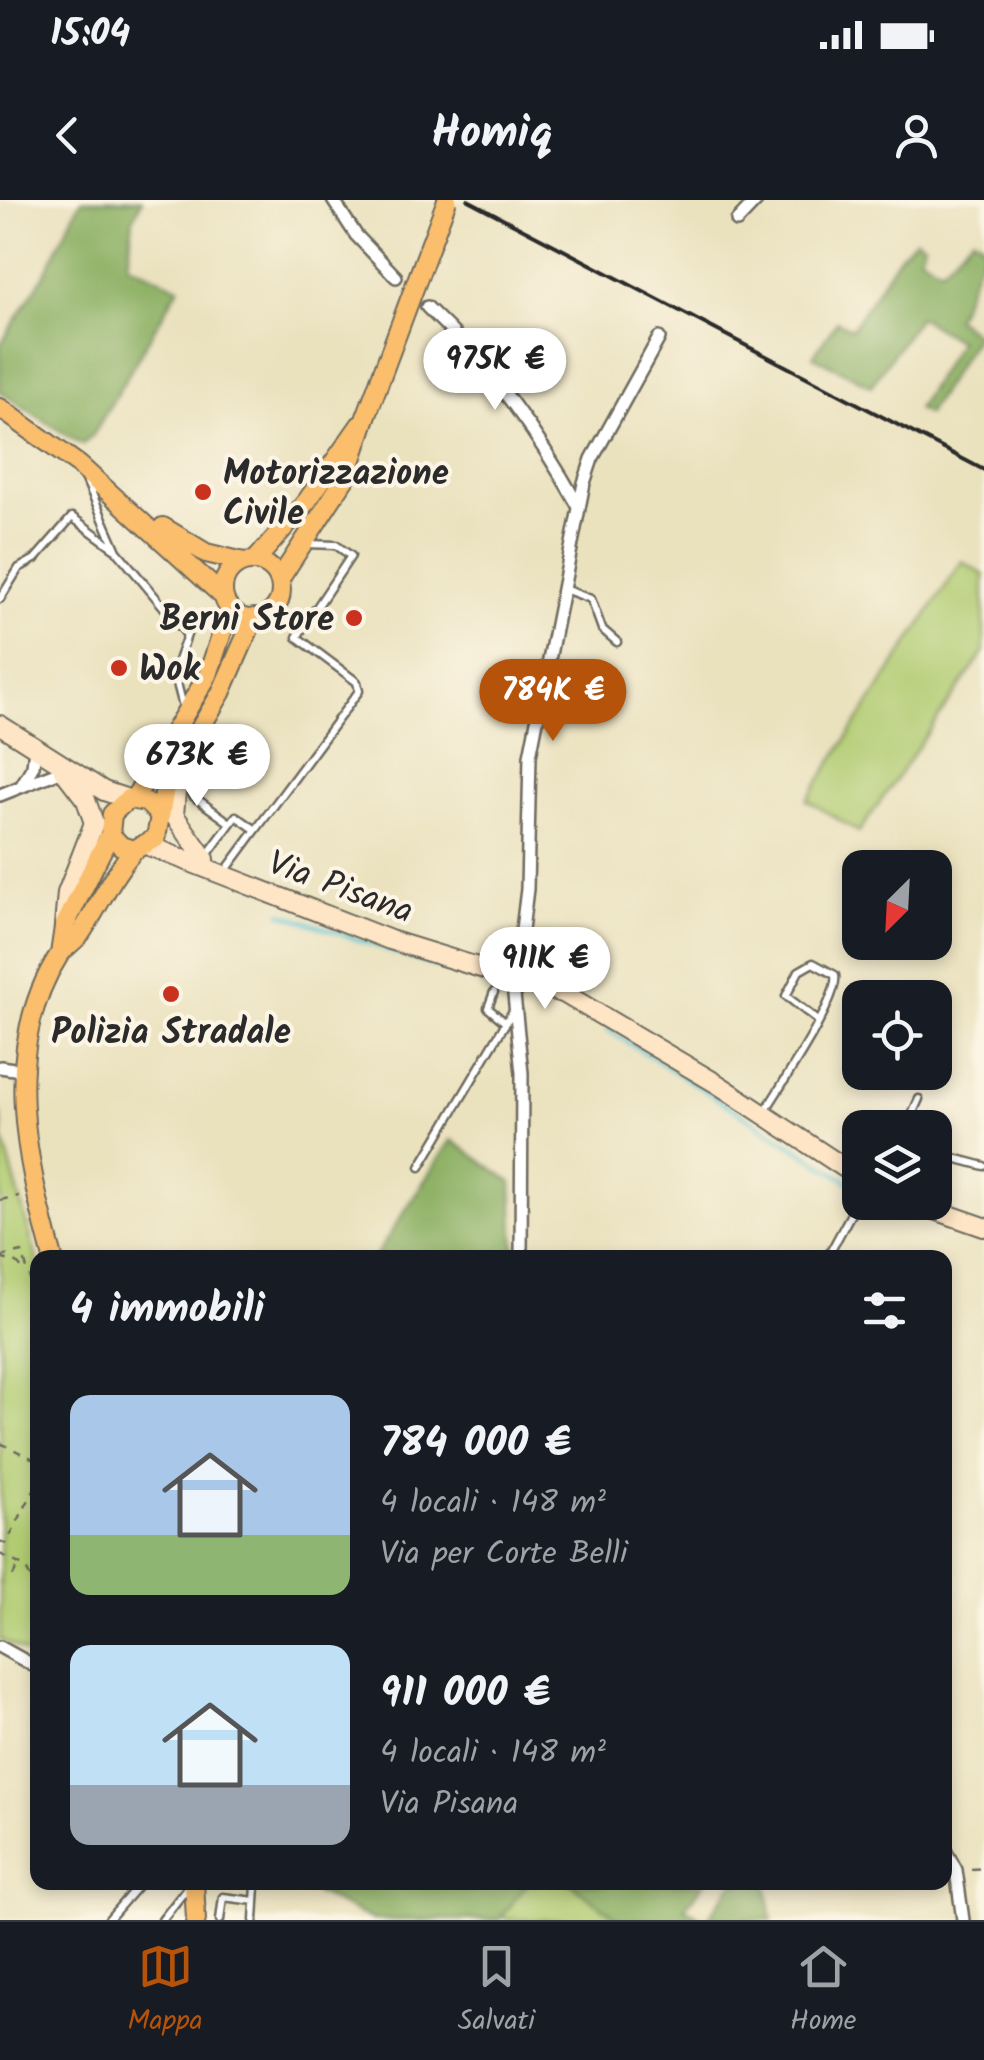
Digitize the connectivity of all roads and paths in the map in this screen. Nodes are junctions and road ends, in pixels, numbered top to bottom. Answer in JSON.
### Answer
{"nodes":[{"id":1,"x":333,"y":200,"type":"edge"},
{"id":2,"x":447,"y":200,"type":"edge"},
{"id":3,"x":757,"y":200,"type":"edge"},
{"id":4,"x":737,"y":221,"type":"dead end"},
{"id":5,"x":396,"y":277,"type":"dead end"},
{"id":6,"x":428,"y":307,"type":"dead end"},
{"id":7,"x":659,"y":338,"type":"dead end"},
{"id":8,"x":0,"y":408,"type":"edge"},
{"id":9,"x":366,"y":416,"type":"junction"},
{"id":10,"x":79,"y":465,"type":"junction"},
{"id":11,"x":108,"y":490,"type":"junction"},
{"id":12,"x":578,"y":507,"type":"junction"},
{"id":13,"x":301,"y":543,"type":"junction"},
{"id":14,"x":118,"y":551,"type":"junction"},
{"id":15,"x":249,"y":561,"type":"junction"},
{"id":16,"x":279,"y":580,"type":"junction"},
{"id":17,"x":564,"y":590,"type":"junction"},
{"id":18,"x":0,"y":599,"type":"edge"},
{"id":19,"x":227,"y":602,"type":"junction"},
{"id":20,"x":254,"y":618,"type":"junction"},
{"id":21,"x":617,"y":642,"type":"dead end"},
{"id":22,"x":186,"y":714,"type":"junction"},
{"id":23,"x":0,"y":725,"type":"edge"},
{"id":24,"x":35,"y":748,"type":"junction"},
{"id":25,"x":180,"y":761,"type":"junction"},
{"id":26,"x":57,"y":765,"type":"junction"},
{"id":27,"x":196,"y":780,"type":"dead end"},
{"id":28,"x":22,"y":785,"type":"junction"},
{"id":29,"x":0,"y":795,"type":"edge"},
{"id":30,"x":131,"y":799,"type":"junction"},
{"id":31,"x":159,"y":816,"type":"junction"},
{"id":32,"x":230,"y":823,"type":"junction"},
{"id":33,"x":110,"y":827,"type":"junction"},
{"id":34,"x":256,"y":830,"type":"junction"},
{"id":35,"x":141,"y":848,"type":"junction"},
{"id":36,"x":205,"y":859,"type":"junction"},
{"id":37,"x":223,"y":874,"type":"junction"},
{"id":38,"x":64,"y":927,"type":"junction"},
{"id":39,"x":60,"y":954,"type":"junction"},
{"id":40,"x":514,"y":991,"type":"junction"},
{"id":41,"x":494,"y":992,"type":"dead end"},
{"id":42,"x":817,"y":1020,"type":"junction"},
{"id":43,"x":506,"y":1023,"type":"junction"},
{"id":44,"x":0,"y":1067,"type":"edge"},
{"id":45,"x":21,"y":1070,"type":"junction"},
{"id":46,"x":920,"y":1099,"type":"dead end"},
{"id":47,"x":915,"y":1110,"type":"edge"},
{"id":48,"x":764,"y":1114,"type":"junction"},
{"id":49,"x":952,"y":1157,"type":"edge"},
{"id":50,"x":842,"y":1166,"type":"edge"},
{"id":51,"x":984,"y":1166,"type":"edge"},
{"id":52,"x":420,"y":1167,"type":"dead end"},
{"id":53,"x":35,"y":1192,"type":"junction"},
{"id":54,"x":0,"y":1200,"type":"edge"},
{"id":55,"x":952,"y":1216,"type":"edge"},
{"id":56,"x":848,"y":1220,"type":"edge"},
{"id":57,"x":984,"y":1227,"type":"edge"},
{"id":58,"x":50,"y":1250,"type":"edge"},
{"id":59,"x":521,"y":1250,"type":"edge"},
{"id":60,"x":831,"y":1250,"type":"edge"},
{"id":61,"x":0,"y":1258,"type":"edge"},
{"id":62,"x":29,"y":1278,"type":"junction"},
{"id":63,"x":30,"y":1281,"type":"edge"},
{"id":64,"x":0,"y":1443,"type":"edge"},
{"id":65,"x":30,"y":1458,"type":"edge"},
{"id":66,"x":30,"y":1498,"type":"edge"},
{"id":67,"x":0,"y":1541,"type":"edge"},
{"id":68,"x":6,"y":1544,"type":"junction"},
{"id":69,"x":0,"y":1554,"type":"edge"},
{"id":70,"x":19,"y":1564,"type":"junction"},
{"id":71,"x":13,"y":1576,"type":"dead end"},
{"id":72,"x":30,"y":1579,"type":"edge"},
{"id":73,"x":0,"y":1647,"type":"edge"},
{"id":74,"x":30,"y":1664,"type":"edge"},
{"id":75,"x":952,"y":1863,"type":"edge"},
{"id":76,"x":134,"y":1890,"type":"edge"},
{"id":77,"x":186,"y":1890,"type":"edge"},
{"id":78,"x":194,"y":1890,"type":"edge"},
{"id":79,"x":256,"y":1890,"type":"edge"},
{"id":80,"x":255,"y":1901,"type":"junction"},
{"id":81,"x":108,"y":1920,"type":"edge"},
{"id":82,"x":162,"y":1920,"type":"edge"},
{"id":83,"x":196,"y":1920,"type":"edge"},
{"id":84,"x":220,"y":1920,"type":"edge"},
{"id":85,"x":254,"y":1920,"type":"edge"},
{"id":86,"x":963,"y":1920,"type":"edge"}],
"edges":[{"from":1,"to":5,"type":"street"},
{"from":2,"to":9,"type":"main road","bridge":true},
{"from":3,"to":4,"type":"street"},
{"from":6,"to":12,"type":"street"},
{"from":7,"to":12,"type":"street"},
{"from":8,"to":10,"type":"main road"},
{"from":9,"to":13,"type":"main road"},
{"from":9,"to":15,"type":"main road"},
{"from":10,"to":11,"type":"main road"},
{"from":10,"to":14,"type":"lane"},
{"from":11,"to":15,"type":"main road"},
{"from":11,"to":19,"type":"main road"},
{"from":12,"to":17,"type":"street"},
{"from":13,"to":16,"type":"main road"},
{"from":13,"to":34,"type":"lane"},
{"from":14,"to":18,"type":"lane"},
{"from":14,"to":22,"type":"lane"},
{"from":15,"to":16,"type":"main road"},
{"from":15,"to":19,"type":"main road"},
{"from":16,"to":20,"type":"main road"},
{"from":17,"to":21,"type":"lane"},
{"from":17,"to":40,"type":"street"},
{"from":19,"to":20,"type":"main road"},
{"from":19,"to":22,"type":"main road"},
{"from":20,"to":25,"type":"main road"},
{"from":22,"to":30,"type":"main road"},
{"from":23,"to":24,"type":"main road","name":"Via Pisana"},
{"from":24,"to":26,"type":"main road","name":"Via Pisana"},
{"from":24,"to":28,"type":"street"},
{"from":25,"to":31,"type":"main road"},
{"from":25,"to":36,"type":"main road"},
{"from":26,"to":28,"type":"street"},
{"from":26,"to":30,"type":"main road","name":"Via Pisana"},
{"from":26,"to":33,"type":"main road","name":"Via Pisana"},
{"from":26,"to":38,"type":"main road"},
{"from":27,"to":32,"type":"lane"},
{"from":28,"to":29,"type":"street"},
{"from":30,"to":31,"type":"main road","name":"Via Pisana"},
{"from":30,"to":33,"type":"main road"},
{"from":31,"to":35,"type":"main road"},
{"from":31,"to":36,"type":"main road","name":"Via Pisana"},
{"from":32,"to":34,"type":"lane"},
{"from":32,"to":36,"type":"lane"},
{"from":33,"to":35,"type":"main road","name":"Via Pisana"},
{"from":33,"to":38,"type":"main road"},
{"from":34,"to":37,"type":"lane"},
{"from":35,"to":37,"type":"main road","name":"Via Pisana"},
{"from":35,"to":39,"type":"main road"},
{"from":36,"to":37,"type":"main road","name":"Via Pisana"},
{"from":37,"to":40,"type":"main road","name":"Via Pisana"},
{"from":38,"to":39,"type":"main road"},
{"from":39,"to":45,"type":"main road"},
{"from":40,"to":43,"type":"lane"},
{"from":40,"to":48,"type":"main road","name":"Via Pisana"},
{"from":40,"to":59,"type":"street"},
{"from":41,"to":43,"type":"lane"},
{"from":42,"to":42,"type":"lane"},
{"from":42,"to":48,"type":"lane"},
{"from":43,"to":52,"type":"lane"},
{"from":44,"to":45,"type":"street"},
{"from":45,"to":53,"type":"main road"},
{"from":46,"to":47,"type":"lane"},
{"from":48,"to":50,"type":"main road","name":"Via Pisana"},
{"from":49,"to":51,"type":"lane"},
{"from":53,"to":54,"type":"path"},
{"from":53,"to":58,"type":"main road"},
{"from":55,"to":57,"type":"main road"},
{"from":56,"to":60,"type":"lane"},
{"from":61,"to":62,"type":"path"},
{"from":61,"to":62,"type":"path"},
{"from":62,"to":63,"type":"path"},
{"from":64,"to":65,"type":"path"},
{"from":66,"to":68,"type":"path"},
{"from":67,"to":68,"type":"path"},
{"from":68,"to":69,"type":"path"},
{"from":69,"to":70,"type":"path"},
{"from":70,"to":71,"type":"path"},
{"from":70,"to":72,"type":"path"},
{"from":73,"to":74,"type":"street"},
{"from":75,"to":86,"type":"street"},
{"from":76,"to":81,"type":"lane"},
{"from":77,"to":82,"type":"lane"},
{"from":78,"to":83,"type":"main road"},
{"from":79,"to":80,"type":"lane"},
{"from":80,"to":84,"type":"lane"},
{"from":80,"to":85,"type":"lane"}]}
